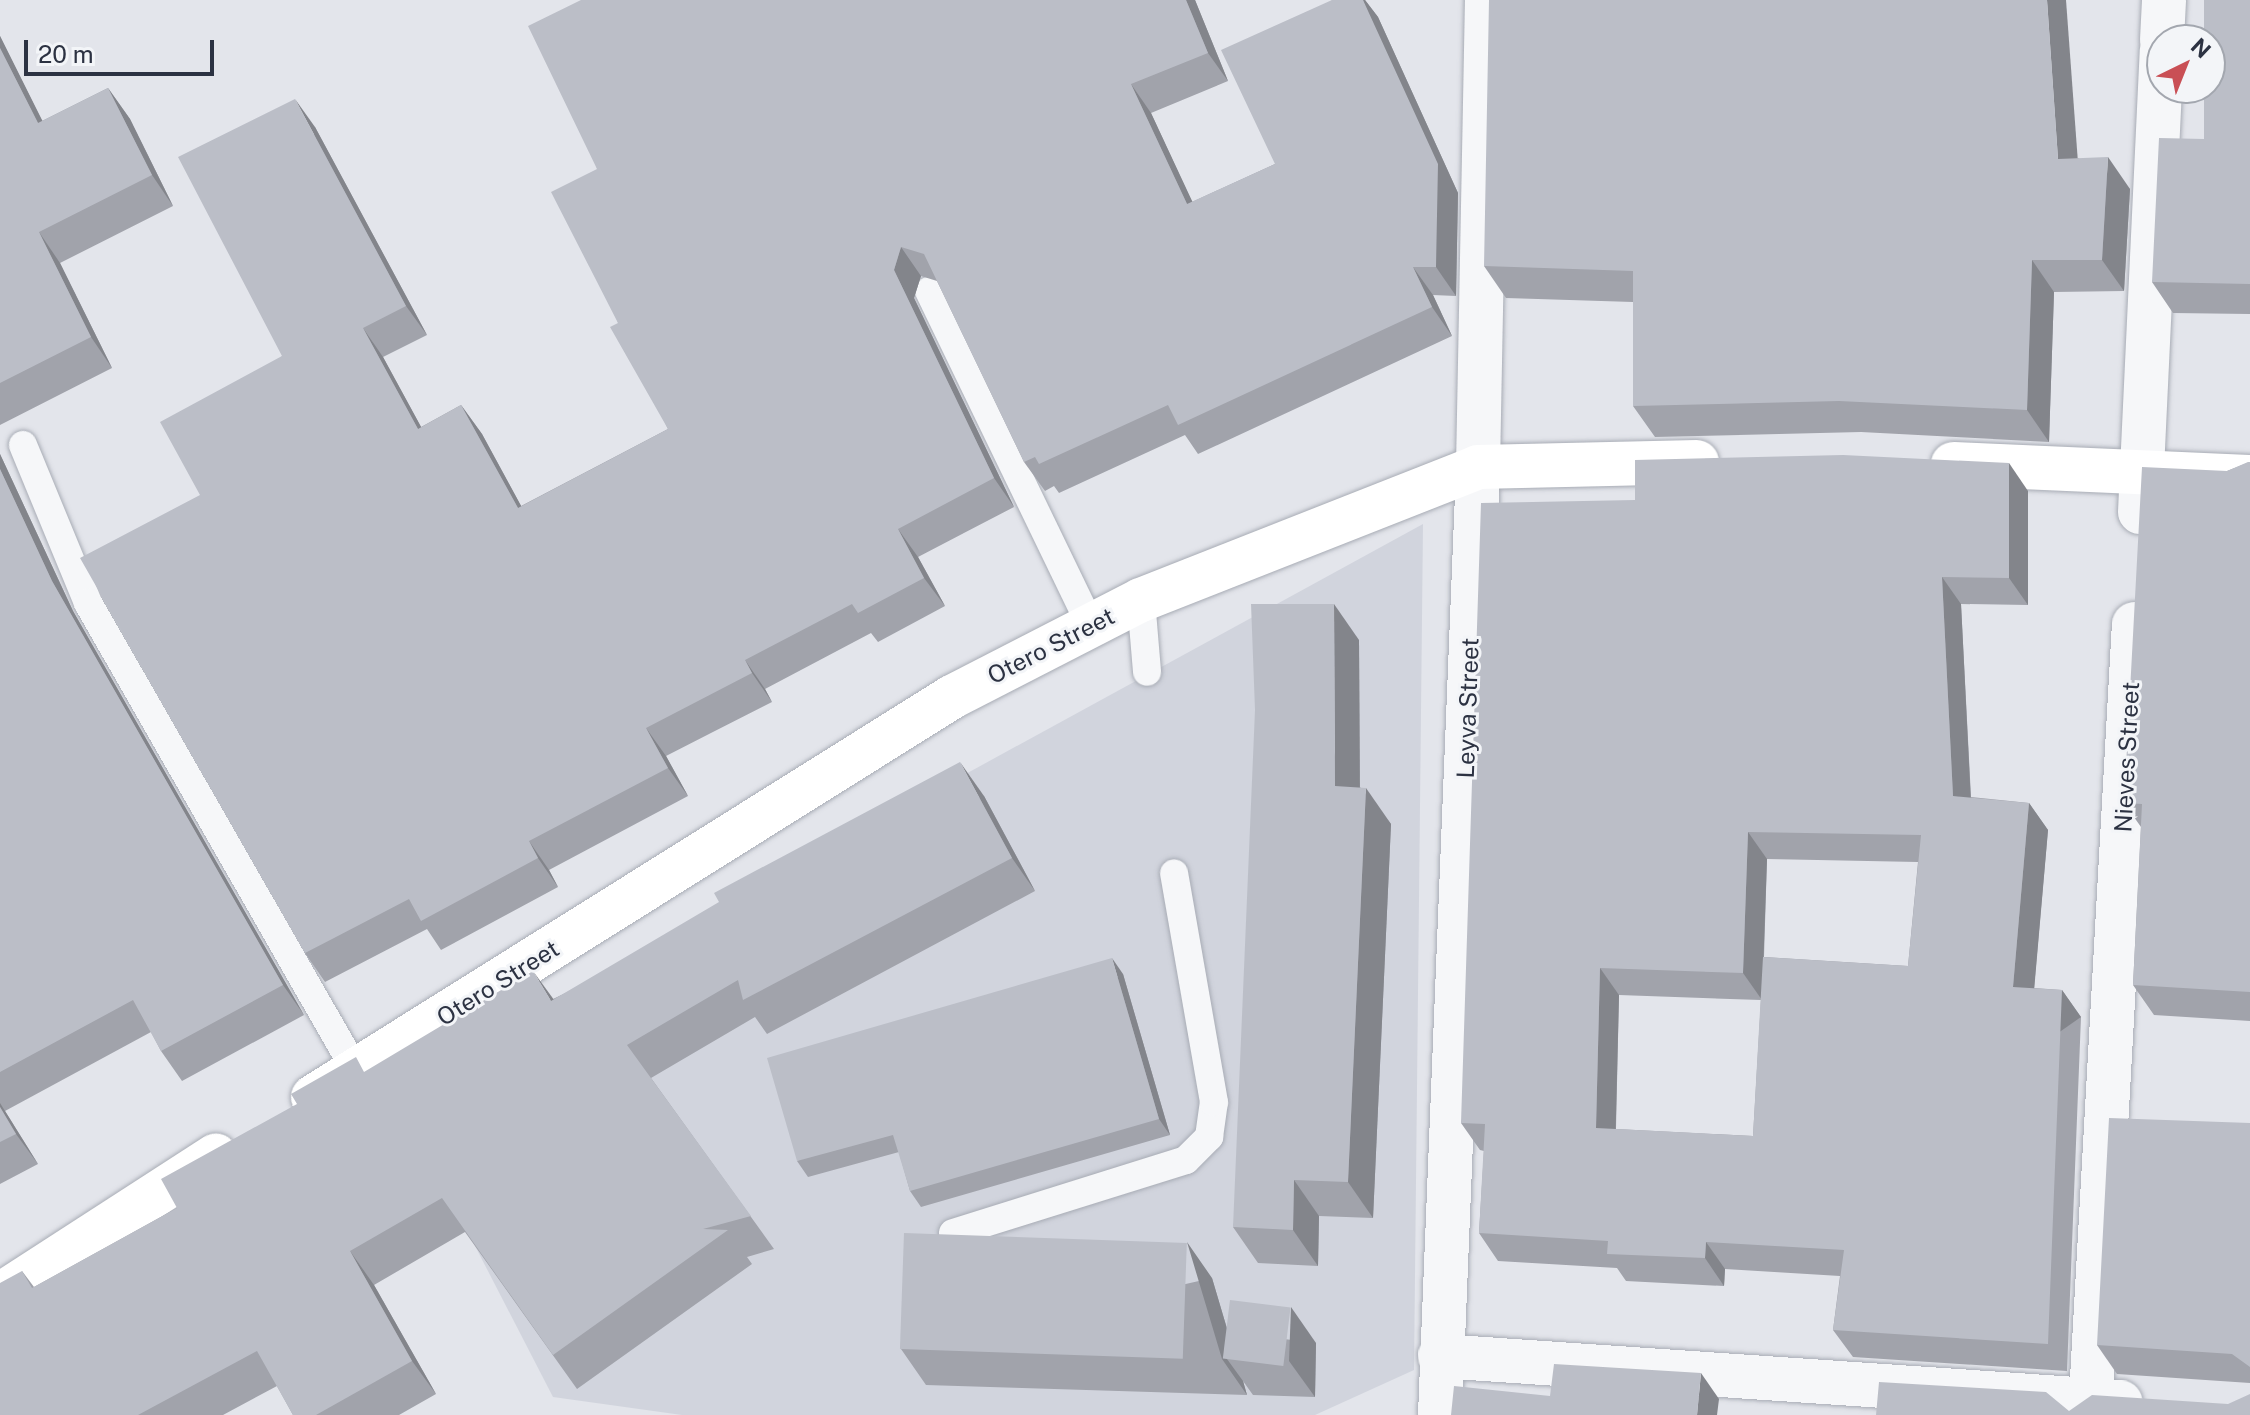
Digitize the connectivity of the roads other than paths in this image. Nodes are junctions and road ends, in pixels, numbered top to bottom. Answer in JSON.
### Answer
{"nodes":[{"id":1,"x":1487,"y":0,"type":"edge"},
{"id":2,"x":2164,"y":0,"type":"edge"},
{"id":3,"x":2163,"y":24,"type":"edge"},
{"id":4,"x":2160,"y":104,"type":"edge"},
{"id":5,"x":929,"y":291,"type":"edge"},
{"id":6,"x":23,"y":445,"type":"dead end"},
{"id":7,"x":1734,"y":461,"type":"edge"},
{"id":8,"x":1908,"y":461,"type":"edge"},
{"id":9,"x":1478,"y":467,"type":"junction"},
{"id":10,"x":2142,"y":477,"type":"junction"},
{"id":11,"x":2250,"y":477,"type":"edge"},
{"id":12,"x":1141,"y":600,"type":"junction"},
{"id":13,"x":1090,"y":624,"type":"junction"},
{"id":14,"x":1147,"y":672,"type":"dead end"},
{"id":15,"x":1174,"y":873,"type":"dead end"},
{"id":16,"x":356,"y":1071,"type":"junction"},
{"id":17,"x":953,"y":1233,"type":"edge"},
{"id":18,"x":0,"y":1295,"type":"edge"},
{"id":19,"x":1440,"y":1356,"type":"junction"},
{"id":20,"x":2170,"y":1404,"type":"edge"},
{"id":21,"x":2091,"y":1408,"type":"edge"},
{"id":22,"x":1440,"y":1415,"type":"edge"}],
"edges":[{"from":1,"to":9,"type":"street","name":"Leyva Street"},
{"from":2,"to":3,"type":"street"},
{"from":4,"to":10,"type":"street","name":"Nieves Street"},
{"from":5,"to":13,"type":"lane"},
{"from":6,"to":16,"type":"lane"},
{"from":7,"to":9,"type":"main road","name":"Otero Street"},
{"from":8,"to":10,"type":"main road"},
{"from":9,"to":12,"type":"main road","name":"Otero Street"},
{"from":9,"to":19,"type":"street","name":"Leyva Street"},
{"from":10,"to":11,"type":"main road"},
{"from":10,"to":21,"type":"street","name":"Nieves Street"},
{"from":12,"to":13,"type":"main road","name":"Otero Street"},
{"from":12,"to":14,"type":"lane"},
{"from":13,"to":16,"type":"main road","name":"Otero Street"},
{"from":15,"to":17,"type":"lane"},
{"from":16,"to":18,"type":"main road","name":"Otero Street"},
{"from":19,"to":21,"type":"street"},
{"from":19,"to":22,"type":"street","name":"Leyva Street"},
{"from":20,"to":21,"type":"street"}]}
